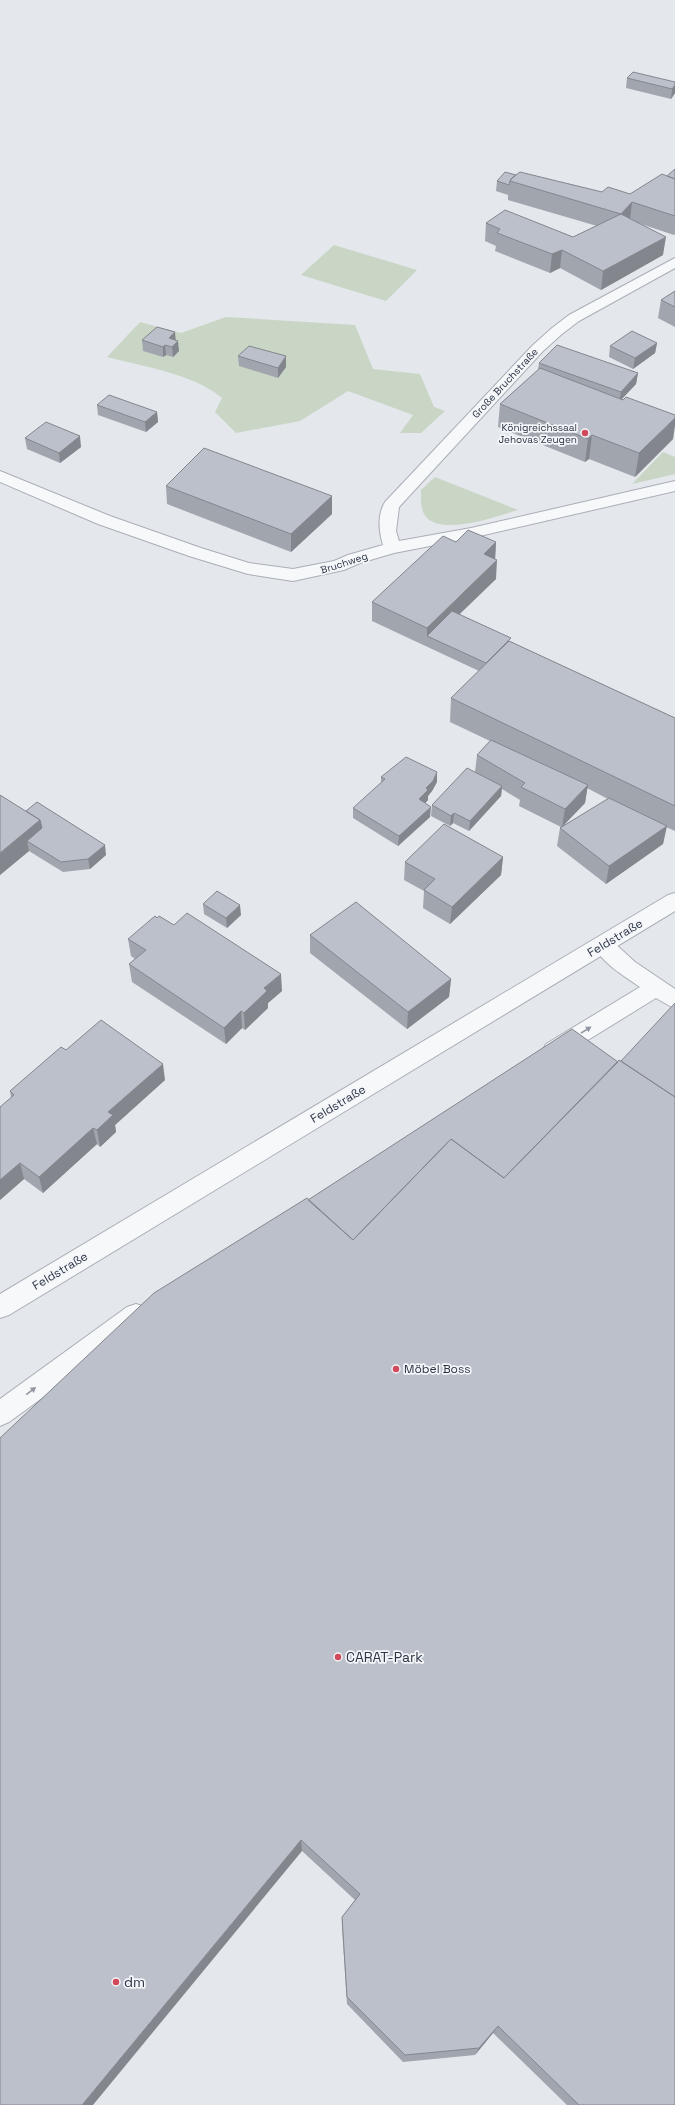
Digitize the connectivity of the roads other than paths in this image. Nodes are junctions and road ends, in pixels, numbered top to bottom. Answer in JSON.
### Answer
{"nodes":[{"id":1,"x":675,"y":262,"type":"edge"},
{"id":2,"x":0,"y":476,"type":"edge"},
{"id":3,"x":675,"y":486,"type":"edge"},
{"id":4,"x":393,"y":548,"type":"junction"},
{"id":5,"x":675,"y":901,"type":"edge"},
{"id":6,"x":603,"y":945,"type":"junction"},
{"id":7,"x":656,"y":988,"type":"junction"},
{"id":8,"x":675,"y":1000,"type":"edge"},
{"id":9,"x":539,"y":1059,"type":"edge"},
{"id":10,"x":151,"y":1304,"type":"edge"},
{"id":11,"x":0,"y":1307,"type":"edge"},
{"id":12,"x":0,"y":1414,"type":"edge"}],
"edges":[{"from":1,"to":4,"type":"street","name":"Große Bruchstraße"},
{"from":2,"to":4,"type":"street","name":"Bruchweg"},
{"from":3,"to":4,"type":"street","name":"Bruchweg"},
{"from":5,"to":6,"type":"street","name":"Feldstraße"},
{"from":6,"to":7,"type":"street"},
{"from":6,"to":11,"type":"street","name":"Feldstraße"},
{"from":7,"to":8,"type":"street"},
{"from":9,"to":7,"type":"street","one_way":true},
{"from":12,"to":10,"type":"street","one_way":true}]}
